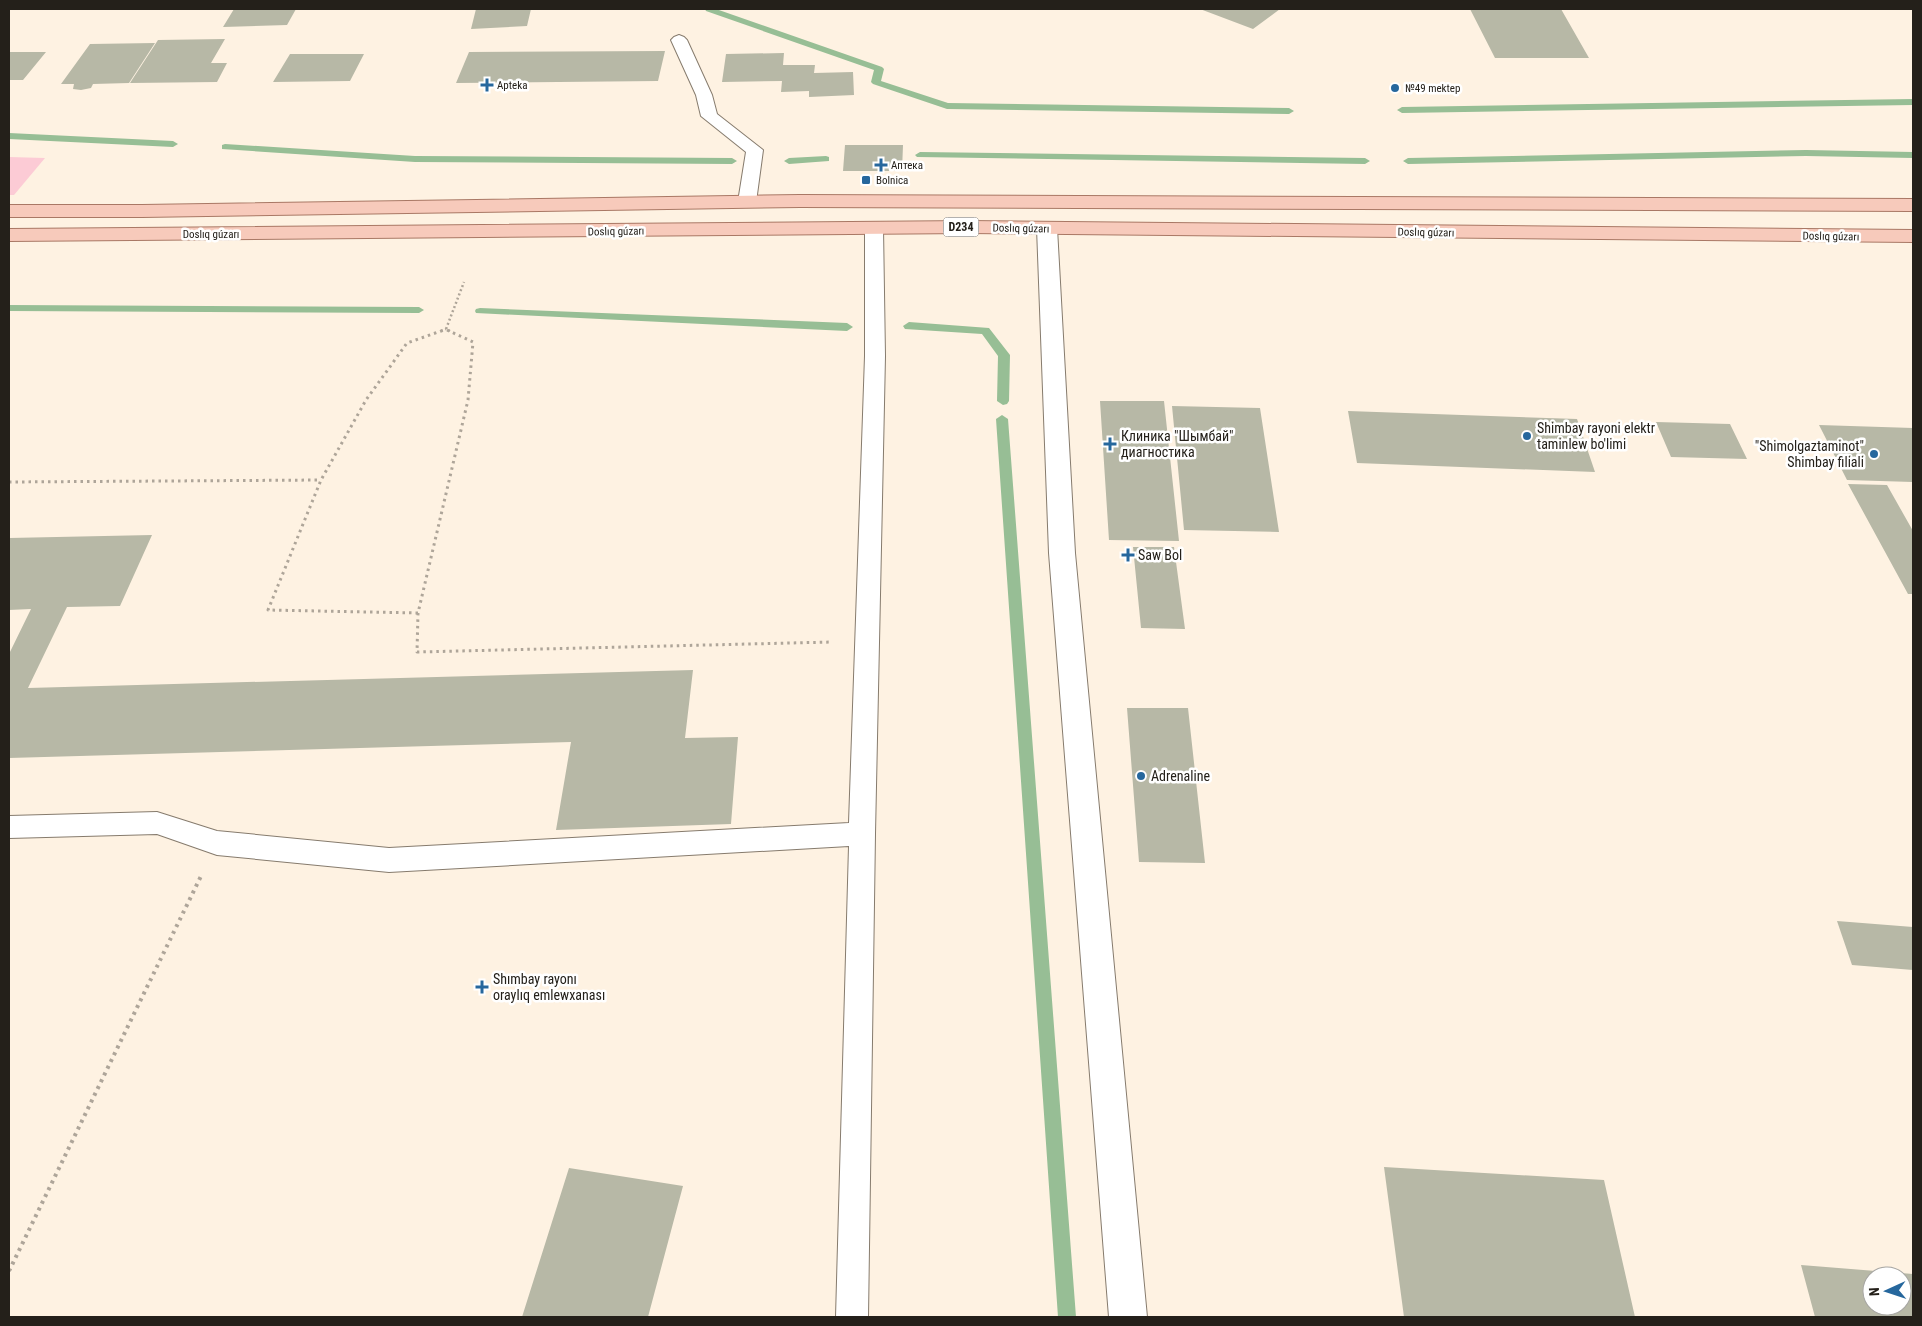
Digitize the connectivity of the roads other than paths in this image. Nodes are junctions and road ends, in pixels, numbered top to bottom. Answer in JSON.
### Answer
{"nodes":[{"id":1,"x":680,"y":40,"type":"dead end"},
{"id":2,"x":747,"y":202,"type":"junction"},
{"id":3,"x":837,"y":202,"type":"junction"},
{"id":4,"x":1913,"y":205,"type":"edge"},
{"id":5,"x":9,"y":211,"type":"edge"},
{"id":6,"x":874,"y":228,"type":"junction"},
{"id":7,"x":1047,"y":228,"type":"junction"},
{"id":8,"x":836,"y":229,"type":"junction"},
{"id":9,"x":9,"y":235,"type":"edge"},
{"id":10,"x":1913,"y":236,"type":"edge"},
{"id":11,"x":9,"y":827,"type":"edge"},
{"id":12,"x":862,"y":834,"type":"junction"},
{"id":13,"x":852,"y":1317,"type":"edge"},
{"id":14,"x":1128,"y":1317,"type":"edge"}],
"edges":[{"from":1,"to":2,"type":"lane"},
{"from":2,"to":3,"type":"main road","name":"Doslıq gúzarı","number":"D234"},
{"from":2,"to":5,"type":"main road","name":"Doslıq gúzarı","number":"D234"},
{"from":3,"to":4,"type":"main road","name":"Doslıq gúzarı","number":"D234"},
{"from":3,"to":8,"type":"main road"},
{"from":6,"to":7,"type":"main road","name":"Doslıq gúzarı","number":"D234"},
{"from":6,"to":8,"type":"main road","name":"Doslıq gúzarı","number":"D234"},
{"from":6,"to":12,"type":"lane"},
{"from":7,"to":10,"type":"main road","name":"Doslıq gúzarı","number":"D234"},
{"from":7,"to":14,"type":"street"},
{"from":8,"to":9,"type":"main road","name":"Doslıq gúzarı","number":"D234"},
{"from":11,"to":12,"type":"lane"},
{"from":12,"to":13,"type":"lane"}]}
